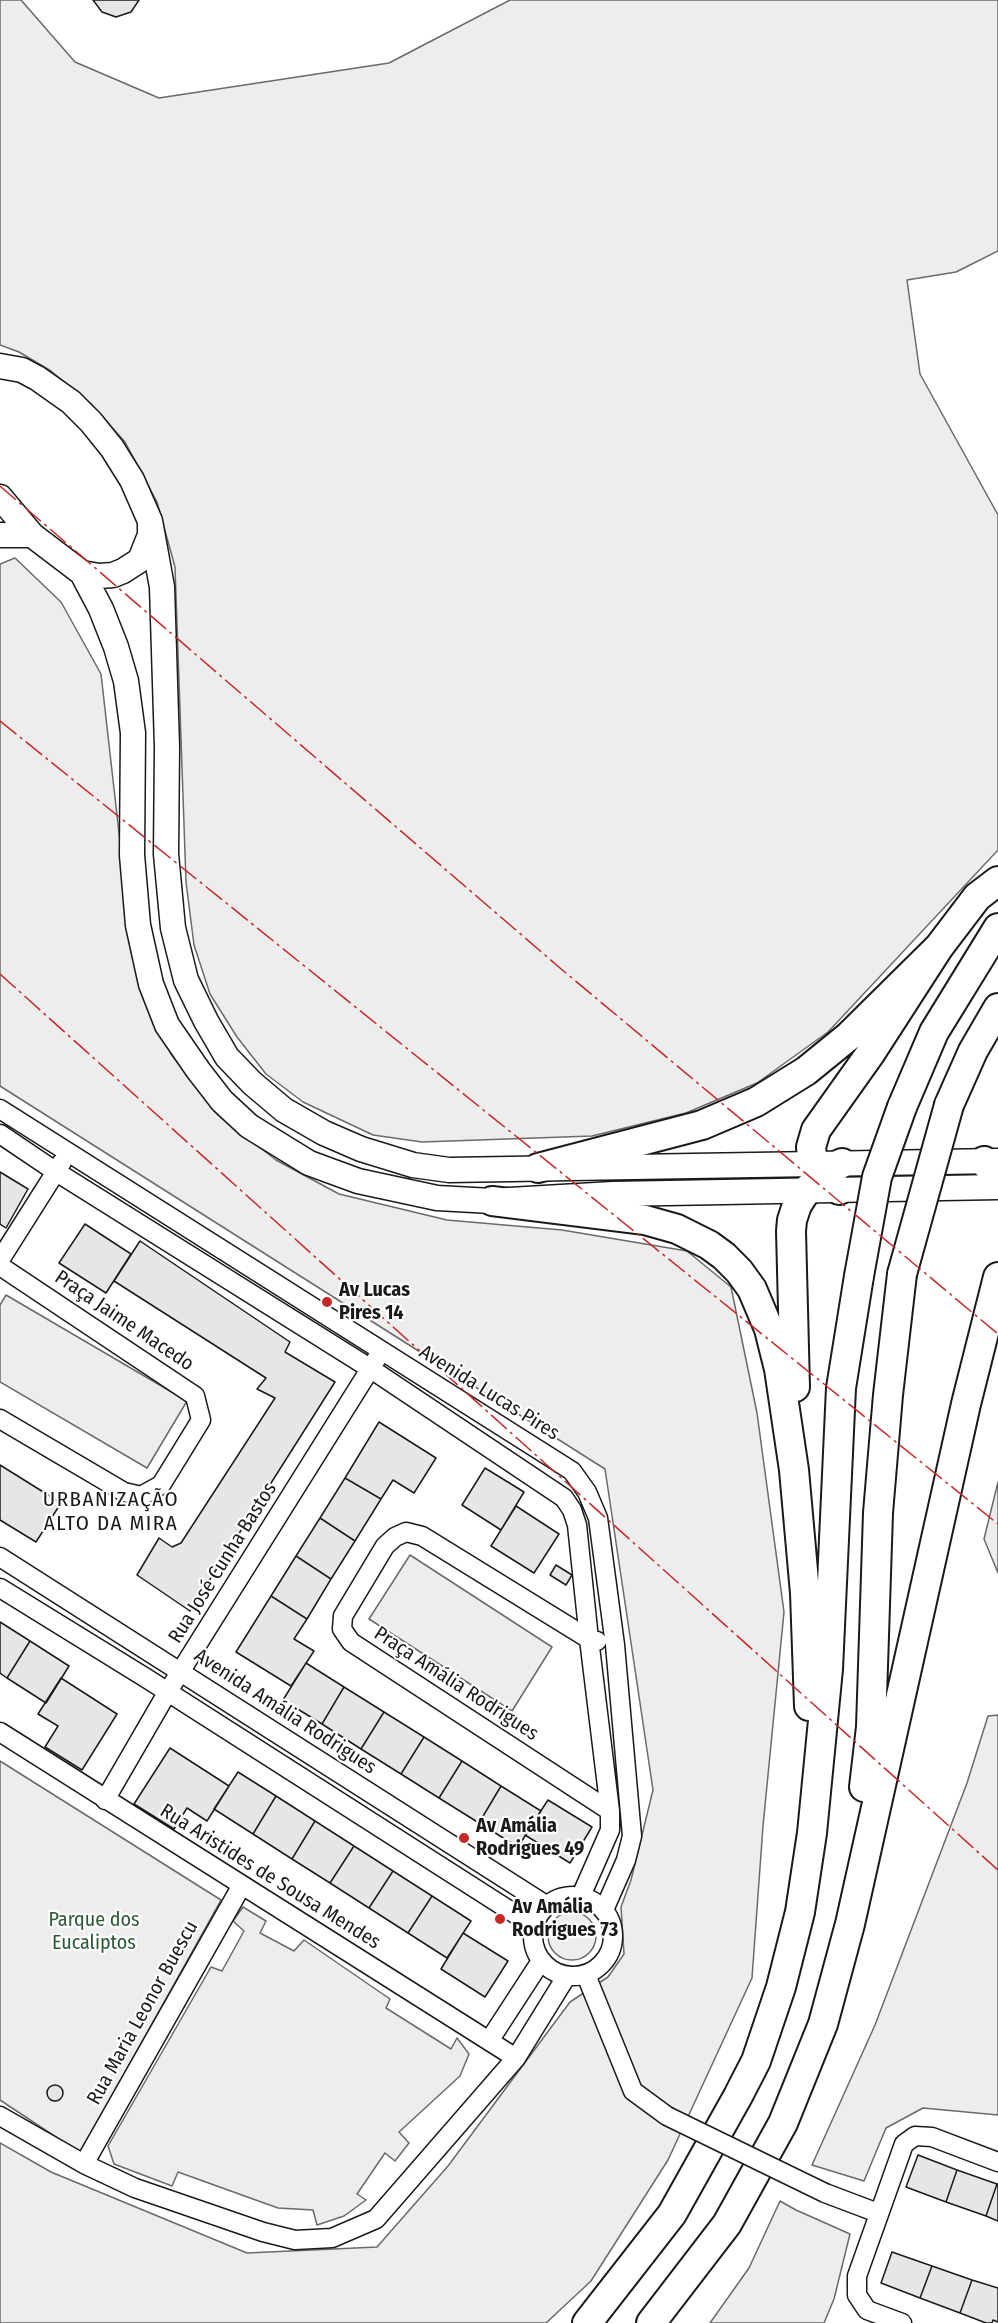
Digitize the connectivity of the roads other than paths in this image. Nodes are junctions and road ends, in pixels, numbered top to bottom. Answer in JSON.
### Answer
{"nodes":[{"id":1,"x":0,"y":366,"type":"edge"},
{"id":2,"x":0,"y":497,"type":"edge"},
{"id":3,"x":150,"y":521,"type":"junction"},
{"id":4,"x":0,"y":535,"type":"edge"},
{"id":5,"x":32,"y":535,"type":"junction"},
{"id":6,"x":82,"y":573,"type":"junction"},
{"id":7,"x":998,"y":881,"type":"edge"},
{"id":8,"x":998,"y":928,"type":"edge"},
{"id":9,"x":939,"y":947,"type":"junction"},
{"id":10,"x":998,"y":1008,"type":"edge"},
{"id":11,"x":0,"y":1109,"type":"edge"},
{"id":12,"x":0,"y":1134,"type":"edge"},
{"id":13,"x":69,"y":1153,"type":"junction"},
{"id":14,"x":538,"y":1168,"type":"junction"},
{"id":15,"x":55,"y":1171,"type":"junction"},
{"id":16,"x":993,"y":1174,"type":"edge"},
{"id":17,"x":824,"y":1177,"type":"junction"},
{"id":18,"x":492,"y":1201,"type":"junction"},
{"id":19,"x":0,"y":1260,"type":"edge"},
{"id":20,"x":0,"y":1266,"type":"edge"},
{"id":21,"x":998,"y":1277,"type":"edge"},
{"id":22,"x":993,"y":1305,"type":"edge"},
{"id":23,"x":380,"y":1351,"type":"junction"},
{"id":24,"x":370,"y":1369,"type":"junction"},
{"id":25,"x":0,"y":1419,"type":"edge"},
{"id":26,"x":794,"y":1470,"type":"junction"},
{"id":27,"x":0,"y":1557,"type":"edge"},
{"id":28,"x":0,"y":1588,"type":"edge"},
{"id":29,"x":589,"y":1639,"type":"junction"},
{"id":30,"x":615,"y":1646,"type":"junction"},
{"id":31,"x":181,"y":1673,"type":"junction"},
{"id":32,"x":167,"y":1693,"type":"junction"},
{"id":33,"x":0,"y":1732,"type":"edge"},
{"id":34,"x":105,"y":1800,"type":"junction"},
{"id":35,"x":610,"y":1811,"type":"junction"},
{"id":36,"x":812,"y":1833,"type":"junction"},
{"id":37,"x":242,"y":1885,"type":"junction"},
{"id":38,"x":581,"y":1896,"type":"junction"},
{"id":39,"x":546,"y":1905,"type":"junction"},
{"id":40,"x":604,"y":1910,"type":"junction"},
{"id":41,"x":850,"y":1924,"type":"junction"},
{"id":42,"x":534,"y":1926,"type":"junction"},
{"id":43,"x":541,"y":1961,"type":"junction"},
{"id":44,"x":586,"y":1975,"type":"junction"},
{"id":45,"x":566,"y":1977,"type":"junction"},
{"id":46,"x":489,"y":2041,"type":"junction"},
{"id":47,"x":516,"y":2058,"type":"junction"},
{"id":48,"x":0,"y":2116,"type":"edge"},
{"id":49,"x":998,"y":2162,"type":"edge"},
{"id":50,"x":84,"y":2164,"type":"junction"},
{"id":51,"x":878,"y":2213,"type":"junction"},
{"id":52,"x":587,"y":2323,"type":"edge"},
{"id":53,"x":651,"y":2323,"type":"edge"},
{"id":54,"x":902,"y":2323,"type":"edge"}],
"edges":[{"from":1,"to":3,"type":"main road"},
{"from":2,"to":5,"type":"main road"},
{"from":3,"to":6,"type":"main road"},
{"from":3,"to":14,"type":"main road"},
{"from":4,"to":5,"type":"main road"},
{"from":5,"to":6,"type":"main road"},
{"from":6,"to":18,"type":"main road"},
{"from":7,"to":9,"type":"highway"},
{"from":8,"to":36,"type":"highway","bridge":true},
{"from":9,"to":14,"type":"highway"},
{"from":9,"to":17,"type":"highway"},
{"from":10,"to":41,"type":"highway","bridge":true},
{"from":11,"to":13,"type":"street","name":"Avenida Lucas Pires"},
{"from":12,"to":15,"type":"street"},
{"from":13,"to":15,"type":"street"},
{"from":13,"to":23,"type":"street","name":"Avenida Lucas Pires"},
{"from":14,"to":17,"type":"main road"},
{"from":15,"to":19,"type":"street"},
{"from":15,"to":24,"type":"street"},
{"from":16,"to":17,"type":"main road"},
{"from":17,"to":18,"type":"main road"},
{"from":17,"to":26,"type":"highway"},
{"from":18,"to":26,"type":"highway"},
{"from":20,"to":25,"type":"street","name":"Praça Jaime Macedo"},
{"from":21,"to":22,"type":"highway"},
{"from":22,"to":41,"type":"highway"},
{"from":23,"to":24,"type":"street","name":"Rua José Cunha Bastos"},
{"from":23,"to":30,"type":"street","name":"Avenida Lucas Pires"},
{"from":24,"to":29,"type":"street"},
{"from":24,"to":31,"type":"street","name":"Rua José Cunha Bastos"},
{"from":26,"to":36,"type":"highway"},
{"from":27,"to":31,"type":"street","name":"Avenida Amália Rodrigues"},
{"from":28,"to":32,"type":"street"},
{"from":29,"to":30,"type":"street","name":"Praça Amália Rodrigues"},
{"from":29,"to":35,"type":"street"},
{"from":29,"to":35,"type":"street","name":"Praça Amália Rodrigues"},
{"from":30,"to":40,"type":"street","name":"Avenida Lucas Pires"},
{"from":31,"to":32,"type":"street","name":"Rua José Cunha Bastos"},
{"from":31,"to":39,"type":"street","name":"Avenida Amália Rodrigues"},
{"from":32,"to":34,"type":"street","name":"Rua José Cunha Bastos"},
{"from":32,"to":42,"type":"street"},
{"from":33,"to":34,"type":"street","name":"Rua Aristides de Sousa Mendes"},
{"from":34,"to":37,"type":"street","name":"Rua Aristides de Sousa Mendes"},
{"from":35,"to":38,"type":"street"},
{"from":36,"to":52,"type":"highway"},
{"from":37,"to":46,"type":"street","name":"Rua Aristides de Sousa Mendes"},
{"from":37,"to":50,"type":"street","name":"Rua Maria Leonor Buescu"},
{"from":38,"to":39,"type":"street"},
{"from":38,"to":40,"type":"street"},
{"from":39,"to":42,"type":"street"},
{"from":40,"to":44,"type":"street"},
{"from":41,"to":53,"type":"highway"},
{"from":42,"to":43,"type":"street"},
{"from":43,"to":45,"type":"street"},
{"from":43,"to":46,"type":"street"},
{"from":44,"to":45,"type":"street"},
{"from":44,"to":51,"type":"street","bridge":true},
{"from":45,"to":47,"type":"street"},
{"from":46,"to":47,"type":"street","name":"Rua Aristides de Sousa Mendes"},
{"from":47,"to":50,"type":"street"},
{"from":48,"to":50,"type":"street"},
{"from":49,"to":51,"type":"street"},
{"from":51,"to":54,"type":"street"}]}
